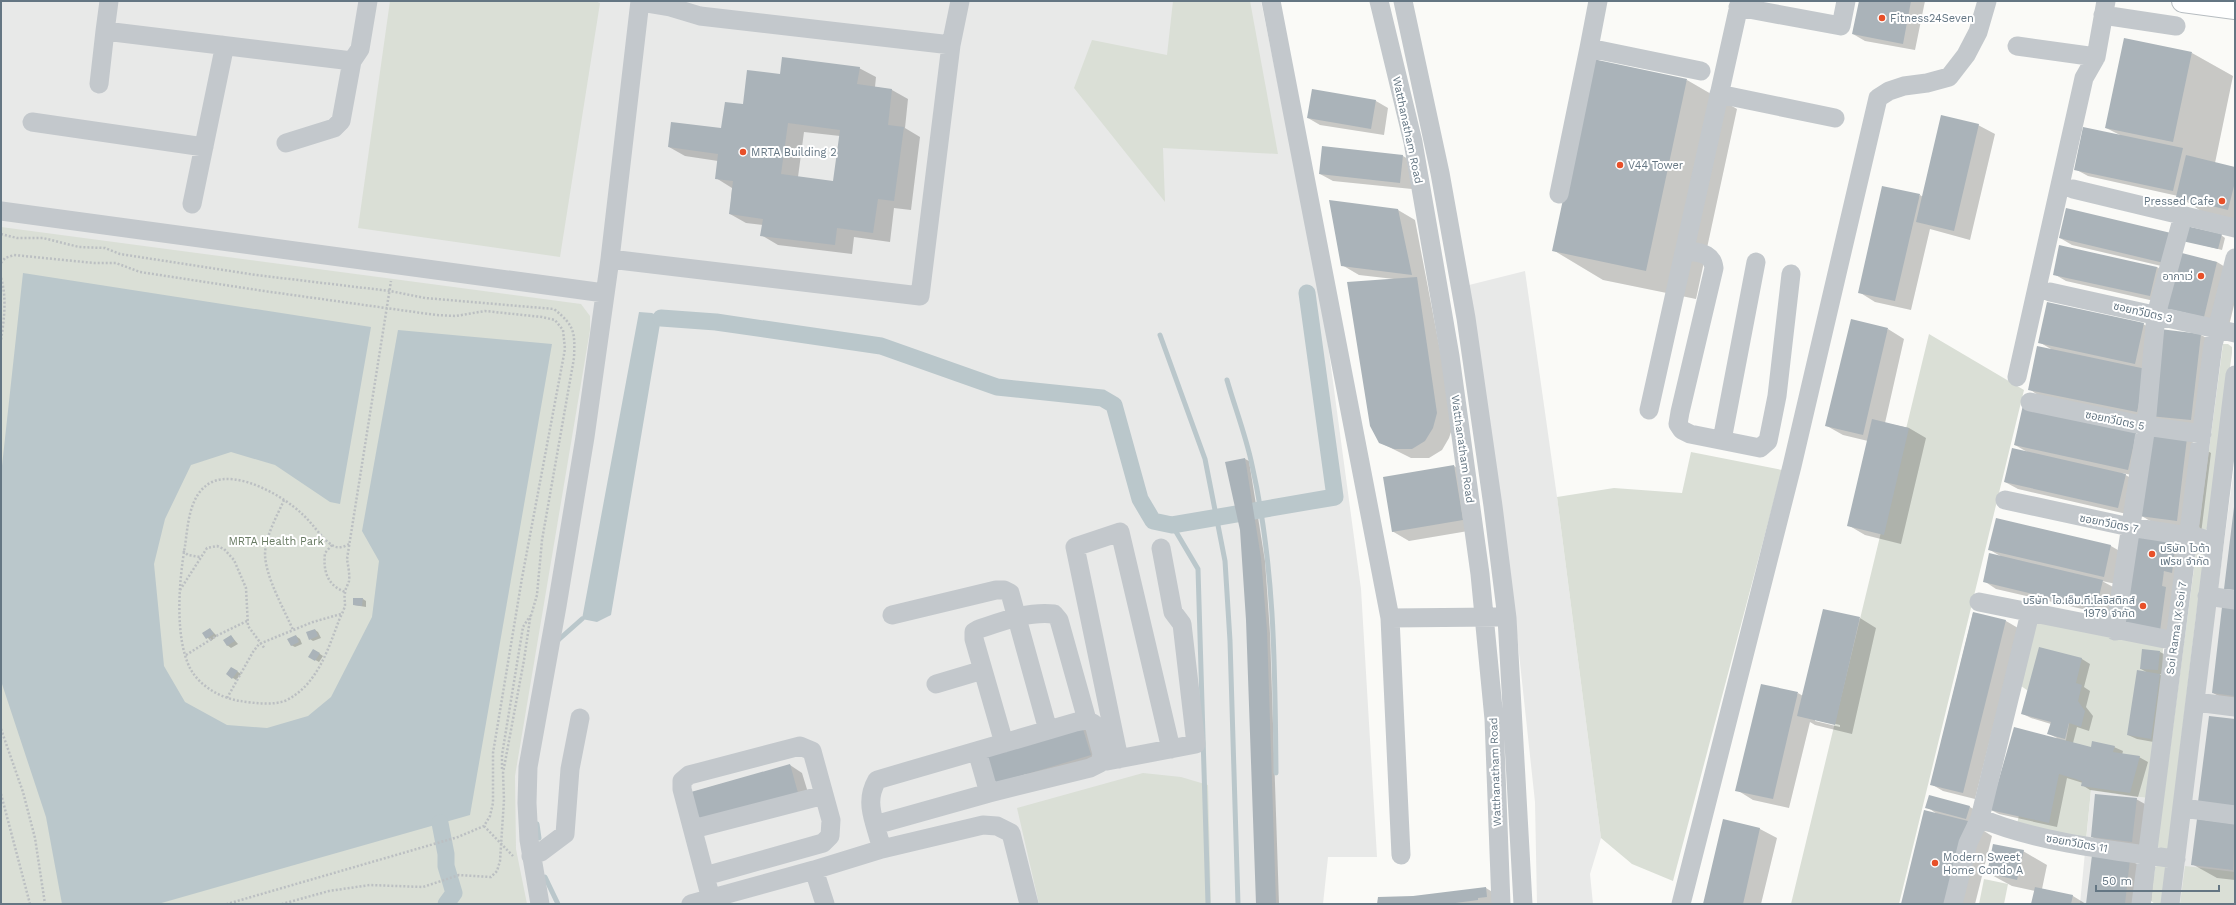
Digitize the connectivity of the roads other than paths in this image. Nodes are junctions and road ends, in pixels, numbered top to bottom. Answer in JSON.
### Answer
{"nodes":[{"id":1,"x":109,"y":1,"type":"edge"},
{"id":2,"x":368,"y":1,"type":"edge"},
{"id":3,"x":640,"y":1,"type":"edge"},
{"id":4,"x":960,"y":1,"type":"edge"},
{"id":5,"x":1271,"y":1,"type":"edge"},
{"id":6,"x":1379,"y":1,"type":"edge"},
{"id":7,"x":1402,"y":1,"type":"edge"},
{"id":8,"x":1598,"y":1,"type":"edge"},
{"id":9,"x":1846,"y":1,"type":"edge"},
{"id":10,"x":1986,"y":1,"type":"edge"},
{"id":11,"x":2183,"y":1,"type":"edge"},
{"id":12,"x":1739,"y":4,"type":"edge"},
{"id":13,"x":2105,"y":8,"type":"edge"},
{"id":14,"x":2235,"y":8,"type":"edge"},
{"id":15,"x":2176,"y":26,"type":"dead end"},
{"id":16,"x":105,"y":31,"type":"junction"},
{"id":17,"x":222,"y":45,"type":"junction"},
{"id":18,"x":951,"y":45,"type":"junction"},
{"id":19,"x":2017,"y":46,"type":"dead end"},
{"id":20,"x":1589,"y":48,"type":"junction"},
{"id":21,"x":2096,"y":57,"type":"junction"},
{"id":22,"x":352,"y":61,"type":"junction"},
{"id":23,"x":1701,"y":71,"type":"dead end"},
{"id":24,"x":99,"y":84,"type":"dead end"},
{"id":25,"x":1719,"y":94,"type":"junction"},
{"id":26,"x":1835,"y":118,"type":"dead end"},
{"id":27,"x":32,"y":122,"type":"dead end"},
{"id":28,"x":286,"y":143,"type":"dead end"},
{"id":29,"x":204,"y":147,"type":"junction"},
{"id":30,"x":2073,"y":189,"type":"dead end"},
{"id":31,"x":1558,"y":194,"type":"dead end"},
{"id":32,"x":192,"y":204,"type":"dead end"},
{"id":33,"x":1,"y":211,"type":"edge"},
{"id":34,"x":2183,"y":216,"type":"junction"},
{"id":35,"x":2235,"y":228,"type":"edge"},
{"id":36,"x":1685,"y":250,"type":"junction"},
{"id":37,"x":2235,"y":258,"type":"edge"},
{"id":38,"x":610,"y":259,"type":"junction"},
{"id":39,"x":1756,"y":262,"type":"dead end"},
{"id":40,"x":1791,"y":274,"type":"dead end"},
{"id":41,"x":2050,"y":292,"type":"dead end"},
{"id":42,"x":604,"y":293,"type":"junction"},
{"id":43,"x":2156,"y":315,"type":"junction"},
{"id":44,"x":2217,"y":329,"type":"junction"},
{"id":45,"x":2235,"y":333,"type":"edge"},
{"id":46,"x":2016,"y":377,"type":"dead end"},
{"id":47,"x":2235,"y":383,"type":"edge"},
{"id":48,"x":2030,"y":402,"type":"dead end"},
{"id":49,"x":1649,"y":410,"type":"dead end"},
{"id":50,"x":2146,"y":426,"type":"junction"},
{"id":51,"x":2202,"y":434,"type":"junction"},
{"id":52,"x":1722,"y":440,"type":"junction"},
{"id":53,"x":2228,"y":490,"type":"edge"},
{"id":54,"x":2005,"y":500,"type":"dead end"},
{"id":55,"x":2130,"y":528,"type":"junction"},
{"id":56,"x":2188,"y":536,"type":"junction"},
{"id":57,"x":2214,"y":540,"type":"junction"},
{"id":58,"x":1161,"y":548,"type":"dead end"},
{"id":59,"x":2207,"y":596,"type":"junction"},
{"id":60,"x":2235,"y":600,"type":"edge"},
{"id":61,"x":1979,"y":602,"type":"dead end"},
{"id":62,"x":2030,"y":613,"type":"junction"},
{"id":63,"x":892,"y":615,"type":"dead end"},
{"id":64,"x":1017,"y":617,"type":"junction"},
{"id":65,"x":1484,"y":617,"type":"junction"},
{"id":66,"x":1390,"y":618,"type":"junction"},
{"id":67,"x":1507,"y":618,"type":"junction"},
{"id":68,"x":2115,"y":631,"type":"junction"},
{"id":69,"x":2175,"y":641,"type":"junction"},
{"id":70,"x":983,"y":670,"type":"junction"},
{"id":71,"x":936,"y":684,"type":"dead end"},
{"id":72,"x":2196,"y":702,"type":"junction"},
{"id":73,"x":2235,"y":707,"type":"edge"},
{"id":74,"x":580,"y":718,"type":"dead end"},
{"id":75,"x":1087,"y":720,"type":"junction"},
{"id":76,"x":1048,"y":730,"type":"junction"},
{"id":77,"x":1004,"y":743,"type":"junction"},
{"id":78,"x":1171,"y":749,"type":"junction"},
{"id":79,"x":977,"y":751,"type":"junction"},
{"id":80,"x":1120,"y":759,"type":"junction"},
{"id":81,"x":1100,"y":763,"type":"junction"},
{"id":82,"x":989,"y":793,"type":"junction"},
{"id":83,"x":824,"y":795,"type":"junction"},
{"id":84,"x":2183,"y":808,"type":"junction"},
{"id":85,"x":2235,"y":815,"type":"edge"},
{"id":86,"x":1980,"y":818,"type":"junction"},
{"id":87,"x":874,"y":825,"type":"junction"},
{"id":88,"x":692,"y":829,"type":"junction"},
{"id":89,"x":882,"y":849,"type":"junction"},
{"id":90,"x":1401,"y":855,"type":"dead end"},
{"id":91,"x":2146,"y":855,"type":"junction"},
{"id":92,"x":531,"y":856,"type":"junction"},
{"id":93,"x":2176,"y":859,"type":"junction"},
{"id":94,"x":814,"y":870,"type":"junction"},
{"id":95,"x":705,"y":876,"type":"junction"},
{"id":96,"x":711,"y":899,"type":"junction"},
{"id":97,"x":540,"y":904,"type":"edge"},
{"id":98,"x":691,"y":904,"type":"edge"},
{"id":99,"x":824,"y":904,"type":"edge"},
{"id":100,"x":1029,"y":904,"type":"edge"},
{"id":101,"x":1501,"y":904,"type":"edge"},
{"id":102,"x":1523,"y":904,"type":"edge"},
{"id":103,"x":1681,"y":904,"type":"edge"},
{"id":104,"x":1953,"y":904,"type":"edge"},
{"id":105,"x":2141,"y":904,"type":"edge"},
{"id":106,"x":2170,"y":904,"type":"edge"}],
"edges":[{"from":1,"to":16,"type":"street"},
{"from":2,"to":22,"type":"street"},
{"from":3,"to":18,"type":"street"},
{"from":3,"to":38,"type":"street"},
{"from":4,"to":18,"type":"street"},
{"from":5,"to":66,"type":"street"},
{"from":6,"to":65,"type":"street","name":"Watthanatham Road"},
{"from":7,"to":67,"type":"street","name":"Watthanatham Road"},
{"from":8,"to":20,"type":"street"},
{"from":9,"to":12,"type":"street"},
{"from":10,"to":103,"type":"street"},
{"from":11,"to":14,"type":"main road"},
{"from":12,"to":25,"type":"street"},
{"from":13,"to":15,"type":"street"},
{"from":13,"to":21,"type":"street"},
{"from":16,"to":17,"type":"street"},
{"from":16,"to":24,"type":"street"},
{"from":17,"to":22,"type":"street"},
{"from":17,"to":29,"type":"street"},
{"from":18,"to":38,"type":"street"},
{"from":19,"to":21,"type":"street"},
{"from":20,"to":23,"type":"street"},
{"from":20,"to":31,"type":"street"},
{"from":21,"to":46,"type":"street"},
{"from":22,"to":28,"type":"street"},
{"from":25,"to":26,"type":"street"},
{"from":25,"to":36,"type":"street"},
{"from":27,"to":29,"type":"street"},
{"from":29,"to":32,"type":"street"},
{"from":30,"to":34,"type":"street"},
{"from":33,"to":42,"type":"street"},
{"from":34,"to":35,"type":"street"},
{"from":34,"to":43,"type":"street"},
{"from":36,"to":49,"type":"street"},
{"from":36,"to":52,"type":"street"},
{"from":37,"to":44,"type":"street","name":"Soi Rama IX Soi 7"},
{"from":38,"to":42,"type":"street"},
{"from":39,"to":52,"type":"street"},
{"from":40,"to":52,"type":"street"},
{"from":41,"to":43,"type":"street","name":"ซอยทวีมิตร 3"},
{"from":42,"to":92,"type":"street"},
{"from":43,"to":44,"type":"street","name":"ซอยทวีมิตร 3"},
{"from":43,"to":50,"type":"street"},
{"from":44,"to":45,"type":"street","name":"ซอยทวีมิตร 3"},
{"from":44,"to":51,"type":"street","name":"Soi Rama IX Soi 7"},
{"from":47,"to":53,"type":"street"},
{"from":48,"to":50,"type":"street","name":"ซอยทวีมิตร 5"},
{"from":50,"to":51,"type":"street","name":"ซอยทวีมิตร 5"},
{"from":50,"to":55,"type":"street"},
{"from":51,"to":56,"type":"street","name":"Soi Rama IX Soi 7"},
{"from":53,"to":57,"type":"street"},
{"from":54,"to":55,"type":"street","name":"ซอยทวีมิตร 7"},
{"from":55,"to":56,"type":"street","name":"ซอยทวีมิตร 7"},
{"from":55,"to":68,"type":"street"},
{"from":56,"to":57,"type":"street","name":"ซอยทวีมิตร 7"},
{"from":56,"to":69,"type":"street","name":"Soi Rama IX Soi 7"},
{"from":57,"to":59,"type":"street"},
{"from":58,"to":78,"type":"street"},
{"from":59,"to":60,"type":"street"},
{"from":59,"to":72,"type":"street"},
{"from":61,"to":62,"type":"street"},
{"from":62,"to":68,"type":"street"},
{"from":62,"to":86,"type":"street"},
{"from":63,"to":64,"type":"street"},
{"from":64,"to":70,"type":"street"},
{"from":64,"to":75,"type":"street"},
{"from":64,"to":76,"type":"street"},
{"from":65,"to":66,"type":"street"},
{"from":65,"to":67,"type":"street"},
{"from":65,"to":101,"type":"street","name":"Watthanatham Road"},
{"from":66,"to":90,"type":"street"},
{"from":67,"to":102,"type":"street","name":"Watthanatham Road"},
{"from":68,"to":69,"type":"street"},
{"from":69,"to":91,"type":"street","name":"Soi Rama IX Soi 7"},
{"from":70,"to":71,"type":"street"},
{"from":70,"to":77,"type":"street"},
{"from":72,"to":73,"type":"street"},
{"from":72,"to":84,"type":"street"},
{"from":74,"to":92,"type":"street"},
{"from":75,"to":76,"type":"street"},
{"from":75,"to":81,"type":"street"},
{"from":76,"to":77,"type":"street"},
{"from":77,"to":79,"type":"street"},
{"from":78,"to":80,"type":"street"},
{"from":78,"to":80,"type":"street"},
{"from":79,"to":82,"type":"street"},
{"from":79,"to":87,"type":"street"},
{"from":80,"to":81,"type":"street"},
{"from":81,"to":82,"type":"street"},
{"from":82,"to":87,"type":"street"},
{"from":83,"to":88,"type":"street"},
{"from":83,"to":88,"type":"street"},
{"from":83,"to":95,"type":"street"},
{"from":84,"to":85,"type":"street"},
{"from":84,"to":93,"type":"street"},
{"from":86,"to":91,"type":"street","name":"ซอยทวีมิตร 11"},
{"from":86,"to":104,"type":"street"},
{"from":87,"to":89,"type":"street"},
{"from":88,"to":95,"type":"street"},
{"from":89,"to":94,"type":"street"},
{"from":89,"to":100,"type":"street"},
{"from":91,"to":93,"type":"street","name":"ซอยทวีมิตร 11"},
{"from":91,"to":105,"type":"street","name":"Soi Rama IX Soi 7"},
{"from":92,"to":97,"type":"street"},
{"from":93,"to":106,"type":"street"},
{"from":94,"to":96,"type":"street"},
{"from":94,"to":99,"type":"street"},
{"from":95,"to":96,"type":"street"},
{"from":96,"to":98,"type":"street"}]}
